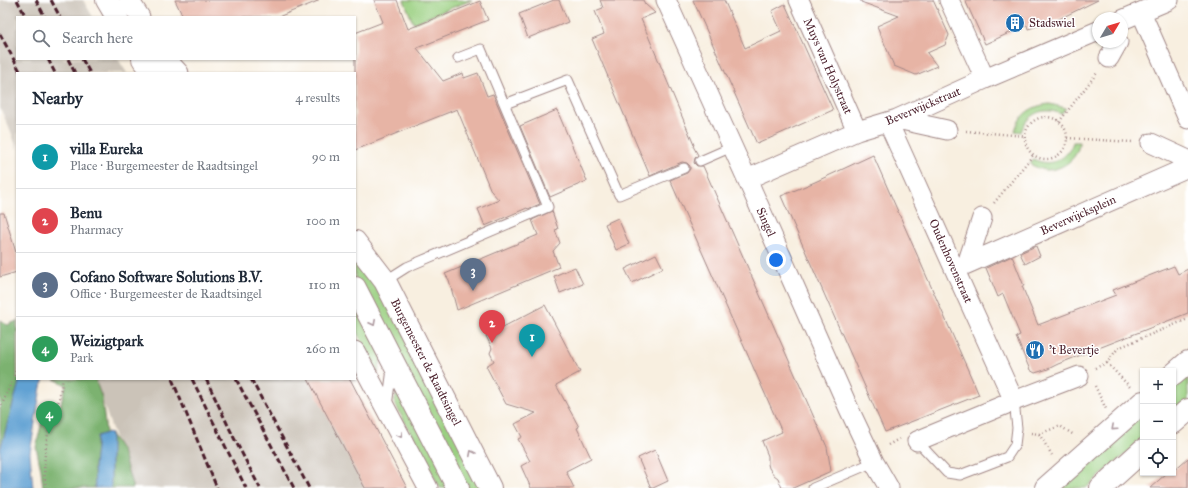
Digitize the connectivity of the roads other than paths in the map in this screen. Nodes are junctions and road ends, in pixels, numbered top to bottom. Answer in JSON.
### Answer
{"nodes":[{"id":1,"x":107,"y":0,"type":"edge"},
{"id":2,"x":130,"y":0,"type":"edge"},
{"id":3,"x":666,"y":0,"type":"edge"},
{"id":4,"x":799,"y":0,"type":"edge"},
{"id":5,"x":949,"y":0,"type":"edge"},
{"id":6,"x":1169,"y":0,"type":"edge"},
{"id":7,"x":116,"y":16,"type":"edge"},
{"id":8,"x":139,"y":16,"type":"edge"},
{"id":9,"x":1132,"y":16,"type":"edge"},
{"id":10,"x":1092,"y":34,"type":"edge"},
{"id":11,"x":458,"y":58,"type":"dead end"},
{"id":12,"x":144,"y":60,"type":"edge"},
{"id":13,"x":167,"y":60,"type":"edge"},
{"id":14,"x":153,"y":72,"type":"edge"},
{"id":15,"x":178,"y":72,"type":"edge"},
{"id":16,"x":985,"y":79,"type":"junction"},
{"id":17,"x":505,"y":104,"type":"junction"},
{"id":18,"x":1188,"y":119,"type":"edge"},
{"id":19,"x":892,"y":120,"type":"junction"},
{"id":20,"x":947,"y":130,"type":"road end"},
{"id":21,"x":858,"y":131,"type":"junction"},
{"id":22,"x":1151,"y":144,"type":"road end"},
{"id":23,"x":732,"y":147,"type":"junction"},
{"id":24,"x":1188,"y":160,"type":"edge"},
{"id":25,"x":700,"y":161,"type":"dead end"},
{"id":26,"x":1188,"y":167,"type":"edge"},
{"id":27,"x":684,"y":168,"type":"dead end"},
{"id":28,"x":747,"y":180,"type":"junction"},
{"id":29,"x":982,"y":218,"type":"road end"},
{"id":30,"x":356,"y":243,"type":"edge"},
{"id":31,"x":961,"y":266,"type":"junction"},
{"id":32,"x":385,"y":280,"type":"junction"},
{"id":33,"x":356,"y":290,"type":"edge"},
{"id":34,"x":356,"y":353,"type":"edge"},
{"id":35,"x":393,"y":362,"type":"junction"},
{"id":36,"x":1188,"y":362,"type":"edge"},
{"id":37,"x":1176,"y":372,"type":"edge"},
{"id":38,"x":1084,"y":374,"type":"road end"},
{"id":39,"x":1138,"y":395,"type":"edge"},
{"id":40,"x":1014,"y":401,"type":"junction"},
{"id":41,"x":386,"y":410,"type":"junction"},
{"id":42,"x":1188,"y":410,"type":"edge"},
{"id":43,"x":1176,"y":420,"type":"edge"},
{"id":44,"x":917,"y":441,"type":"joint"},
{"id":45,"x":1140,"y":453,"type":"edge"},
{"id":46,"x":872,"y":459,"type":"junction"},
{"id":47,"x":428,"y":488,"type":"edge"},
{"id":48,"x":458,"y":488,"type":"edge"},
{"id":49,"x":490,"y":488,"type":"edge"},
{"id":50,"x":813,"y":488,"type":"edge"},
{"id":51,"x":889,"y":488,"type":"edge"},
{"id":52,"x":1046,"y":488,"type":"edge"},
{"id":53,"x":1101,"y":488,"type":"edge"}],
"edges":[{"from":1,"to":7,"type":"main road"},
{"from":2,"to":8,"type":"street"},
{"from":3,"to":23,"type":"street","name":"Singel"},
{"from":4,"to":21,"type":"street","name":"Muys van Holystraat"},
{"from":5,"to":16,"type":"street"},
{"from":6,"to":9,"type":"street"},
{"from":9,"to":18,"type":"street"},
{"from":10,"to":16,"type":"street","name":"Beverwijckstraat"},
{"from":11,"to":17,"type":"lane"},
{"from":12,"to":14,"type":"main road"},
{"from":13,"to":15,"type":"street"},
{"from":16,"to":19,"type":"street","name":"Beverwijckstraat"},
{"from":17,"to":27,"type":"lane"},
{"from":17,"to":32,"type":"lane"},
{"from":19,"to":20,"type":"street"},
{"from":19,"to":21,"type":"street","name":"Beverwijckstraat"},
{"from":19,"to":31,"type":"street","name":"Oudenhovenstraat"},
{"from":21,"to":28,"type":"street","name":"Beverwijckstraat"},
{"from":22,"to":24,"type":"street"},
{"from":23,"to":25,"type":"lane"},
{"from":23,"to":28,"type":"street","name":"Singel"},
{"from":26,"to":31,"type":"street","name":"Beverwijcksplein"},
{"from":28,"to":46,"type":"street","name":"Singel"},
{"from":29,"to":31,"type":"street"},
{"from":30,"to":32,"type":"main road","name":"Burgemeester de Raadtsingel"},
{"from":31,"to":40,"type":"street","name":"Oudenhovenstraat"},
{"from":49,"to":32,"type":"main road","name":"Burgemeester de Raadtsingel","one_way":true},
{"from":33,"to":35,"type":"main road","one_way":true},
{"from":34,"to":41,"type":"street"},
{"from":35,"to":41,"type":"lane"},
{"from":35,"to":48,"type":"main road"},
{"from":36,"to":37,"type":"main road"},
{"from":38,"to":40,"type":"street"},
{"from":39,"to":52,"type":"main road","one_way":true},
{"from":40,"to":44,"type":"street"},
{"from":40,"to":44,"type":"lane"},
{"from":41,"to":47,"type":"street","one_way":true},
{"from":42,"to":43,"type":"main road"},
{"from":45,"to":53,"type":"main road"},
{"from":46,"to":50,"type":"lane"},
{"from":46,"to":51,"type":"street","name":"Singel"}]}
